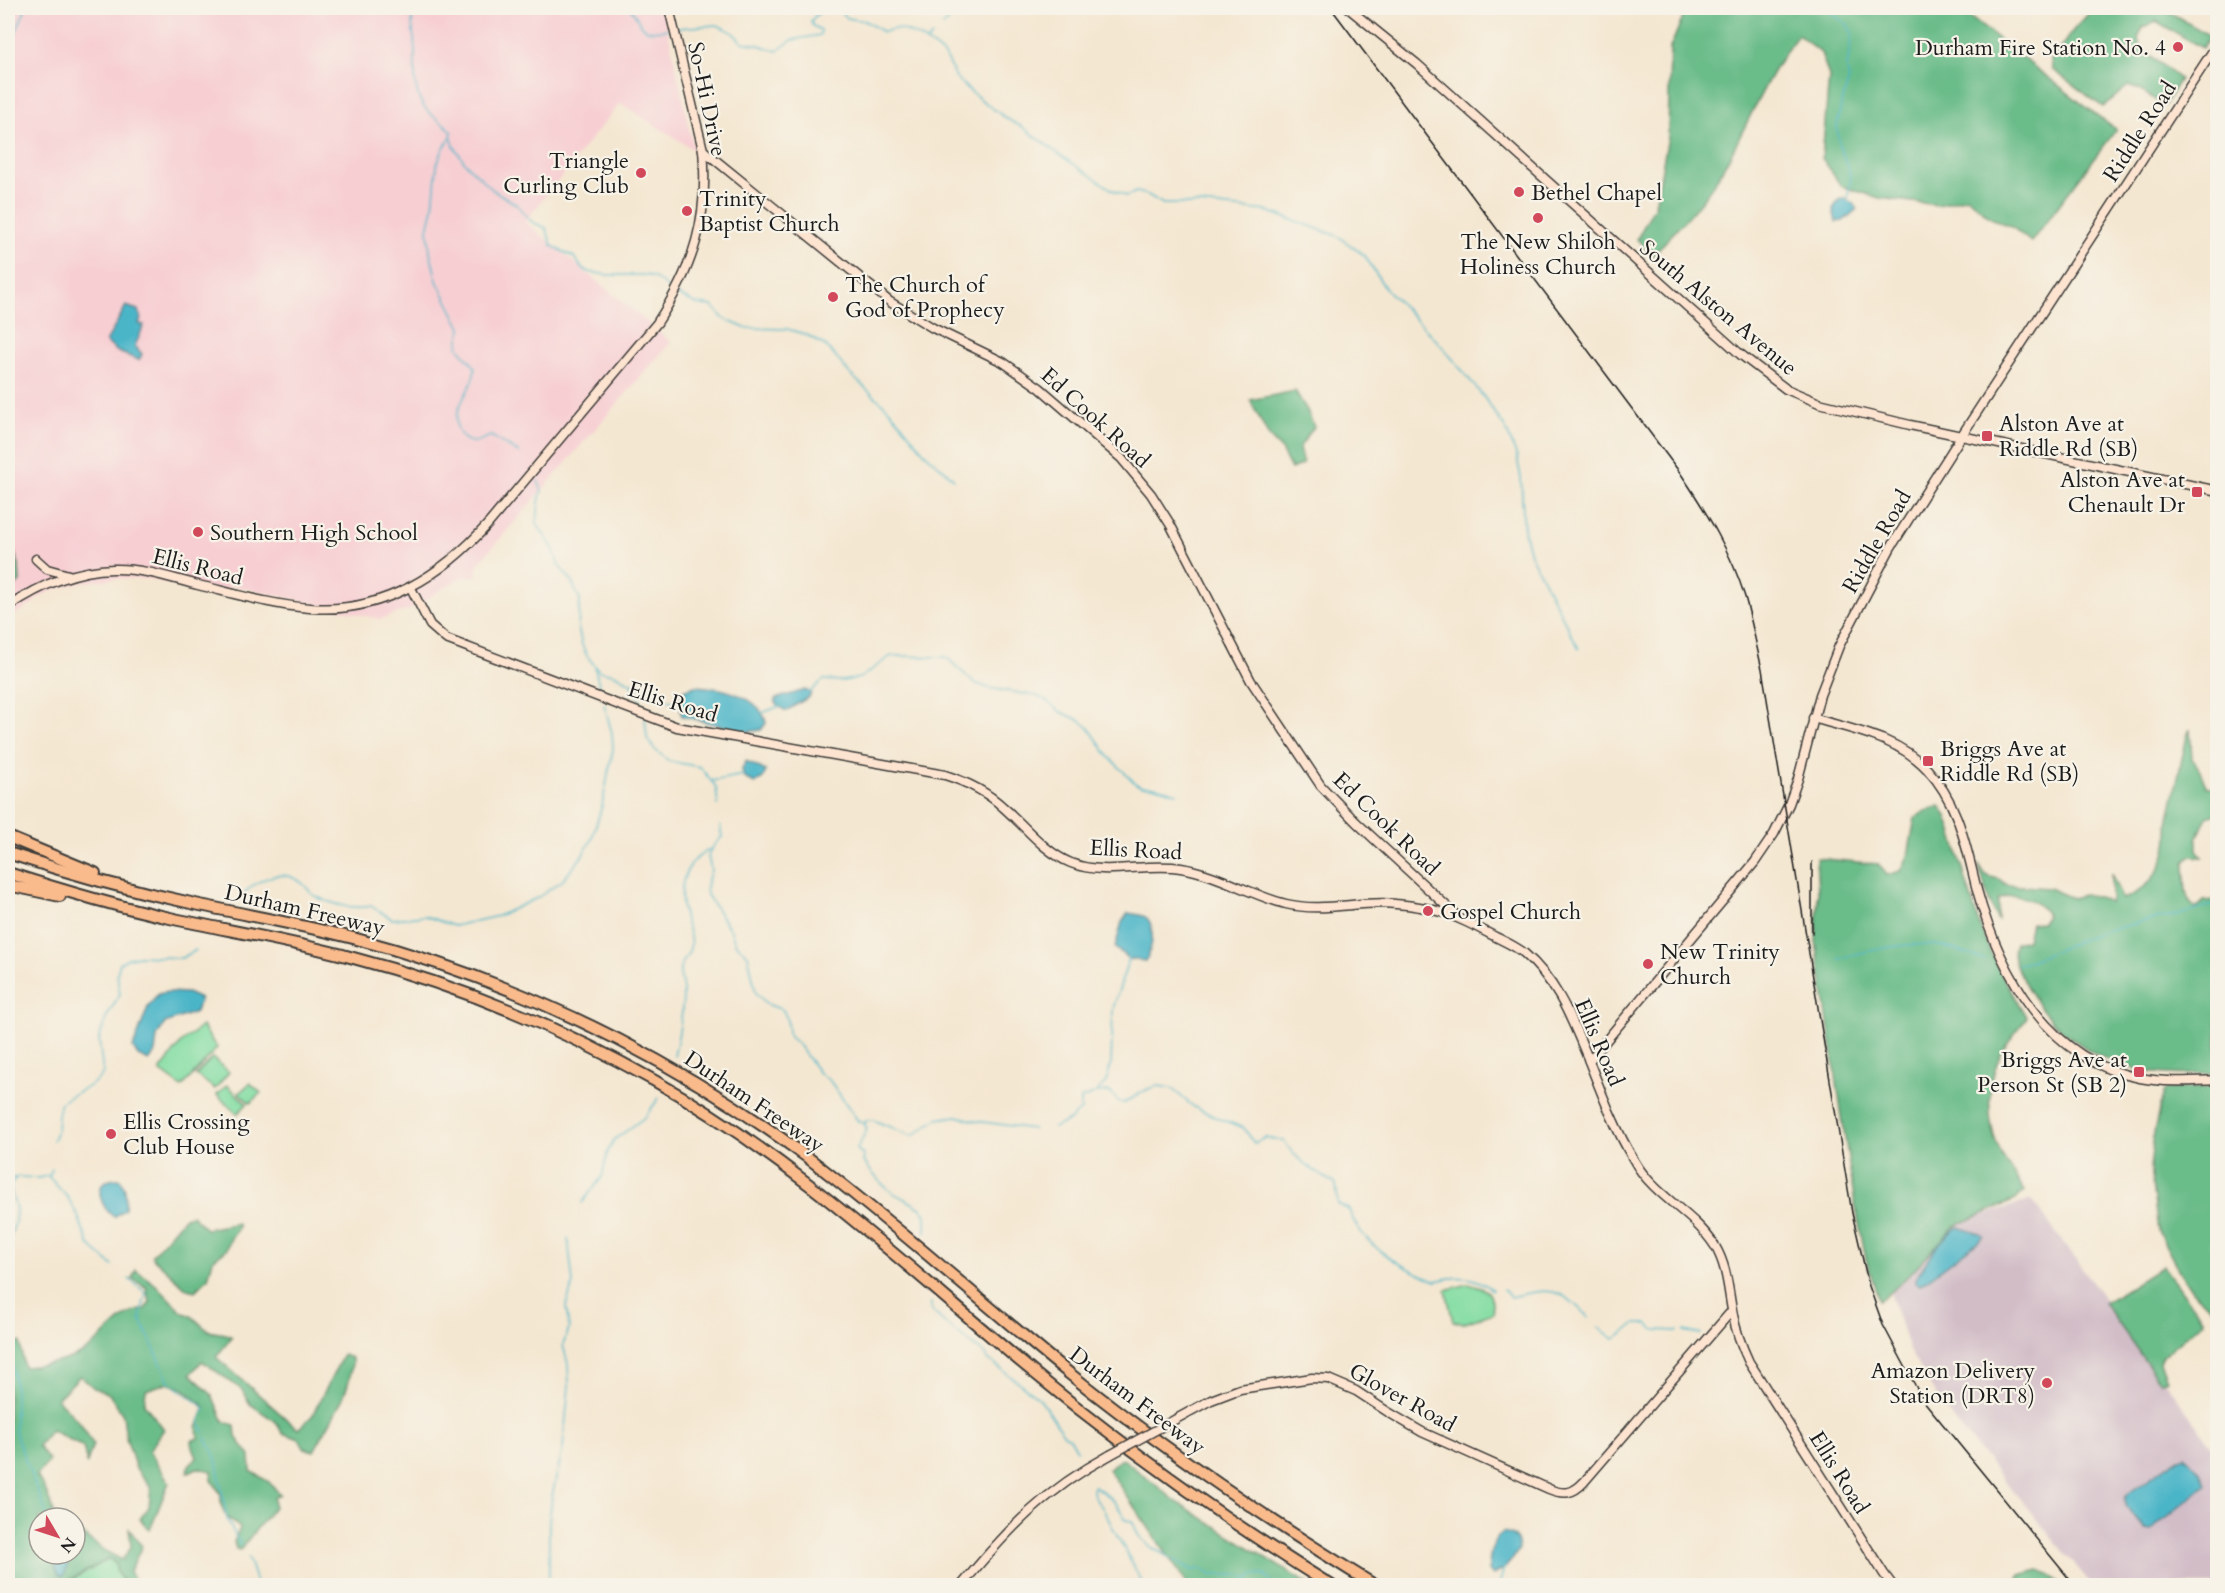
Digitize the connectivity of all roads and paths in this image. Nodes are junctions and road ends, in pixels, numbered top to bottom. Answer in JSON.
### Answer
{"nodes":[{"id":1,"x":669,"y":8,"type":"edge"},
{"id":2,"x":1348,"y":8,"type":"edge"},
{"id":3,"x":2217,"y":43,"type":"edge"},
{"id":4,"x":703,"y":150,"type":"junction"},
{"id":5,"x":1962,"y":435,"type":"junction"},
{"id":6,"x":2217,"y":491,"type":"edge"},
{"id":7,"x":36,"y":559,"type":"dead end"},
{"id":8,"x":70,"y":575,"type":"junction"},
{"id":9,"x":411,"y":588,"type":"junction"},
{"id":10,"x":8,"y":607,"type":"edge"},
{"id":11,"x":1813,"y":718,"type":"junction"},
{"id":12,"x":8,"y":837,"type":"edge"},
{"id":13,"x":8,"y":853,"type":"edge"},
{"id":14,"x":8,"y":873,"type":"edge"},
{"id":15,"x":8,"y":885,"type":"edge"},
{"id":16,"x":195,"y":904,"type":"junction"},
{"id":17,"x":137,"y":910,"type":"junction"},
{"id":18,"x":1458,"y":916,"type":"junction"},
{"id":19,"x":1589,"y":1061,"type":"junction"},
{"id":20,"x":2217,"y":1080,"type":"edge"},
{"id":21,"x":1732,"y":1313,"type":"junction"},
{"id":22,"x":961,"y":1586,"type":"edge"},
{"id":23,"x":1332,"y":1586,"type":"edge"},
{"id":24,"x":1376,"y":1586,"type":"edge"},
{"id":25,"x":1893,"y":1586,"type":"edge"}],
"edges":[{"from":1,"to":4,"type":"street","name":"So-Hi Drive"},
{"from":2,"to":5,"type":"street","name":"South Alston Avenue"},
{"from":3,"to":5,"type":"street","name":"Riddle Road"},
{"from":4,"to":9,"type":"street","name":"So-Hi Drive"},
{"from":4,"to":18,"type":"street","name":"Ed Cook Road"},
{"from":5,"to":6,"type":"street","name":"South Alston Avenue"},
{"from":5,"to":11,"type":"street","name":"Riddle Road"},
{"from":7,"to":8,"type":"street"},
{"from":8,"to":9,"type":"street","name":"Ellis Road"},
{"from":8,"to":10,"type":"street","name":"Ellis Road"},
{"from":9,"to":18,"type":"street","name":"Ellis Road"},
{"from":11,"to":19,"type":"street","name":"Riddle Road"},
{"from":11,"to":20,"type":"street"},
{"from":12,"to":16,"type":"highway"},
{"from":13,"to":16,"type":"highway","name":"Durham Freeway"},
{"from":14,"to":17,"type":"highway","name":"Durham Freeway"},
{"from":15,"to":17,"type":"highway"},
{"from":16,"to":24,"type":"highway","name":"Durham Freeway"},
{"from":17,"to":23,"type":"highway","name":"Durham Freeway"},
{"from":18,"to":19,"type":"street","name":"Ellis Road"},
{"from":19,"to":21,"type":"street","name":"Ellis Road"},
{"from":21,"to":22,"type":"street","name":"Glover Road","bridge":true},
{"from":21,"to":25,"type":"street","name":"Ellis Road"}]}
